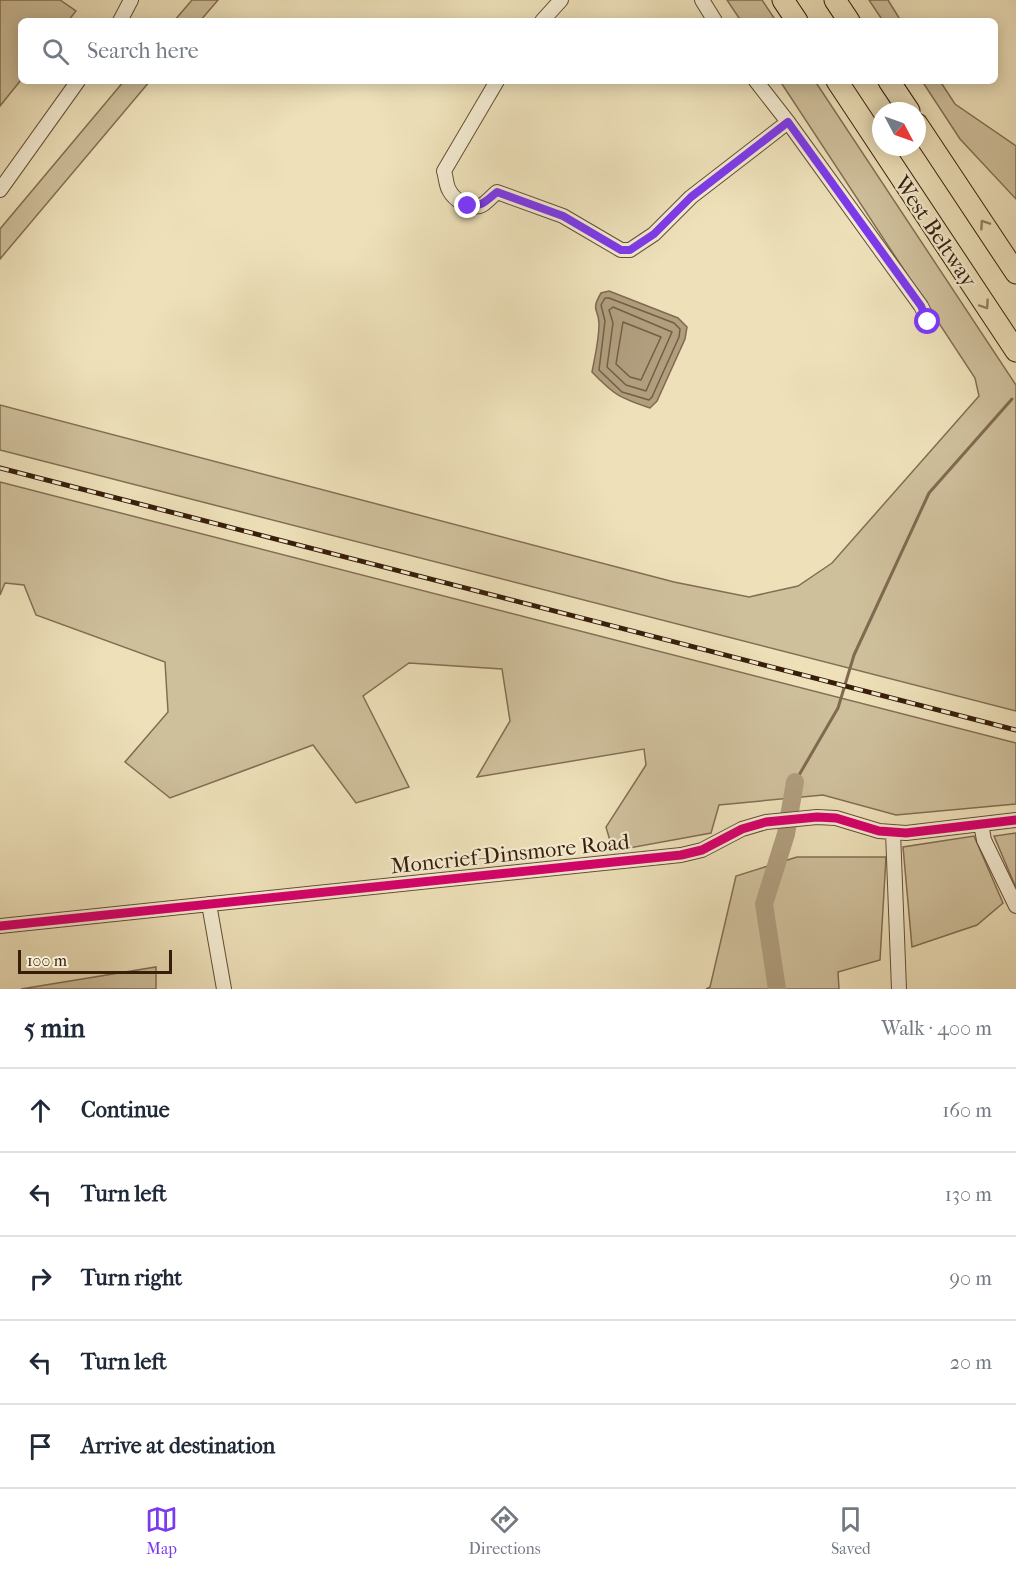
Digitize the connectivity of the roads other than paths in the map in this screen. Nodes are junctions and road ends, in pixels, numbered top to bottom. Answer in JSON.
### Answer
{"nodes":[{"id":1,"x":131,"y":0,"type":"edge"},
{"id":2,"x":561,"y":0,"type":"edge"},
{"id":3,"x":702,"y":0,"type":"edge"},
{"id":4,"x":783,"y":0,"type":"edge"},
{"id":5,"x":835,"y":0,"type":"edge"},
{"id":6,"x":122,"y":18,"type":"edge"},
{"id":7,"x":545,"y":18,"type":"edge"},
{"id":8,"x":713,"y":18,"type":"edge"},
{"id":9,"x":795,"y":18,"type":"edge"},
{"id":10,"x":847,"y":18,"type":"edge"},
{"id":11,"x":76,"y":84,"type":"edge"},
{"id":12,"x":495,"y":84,"type":"edge"},
{"id":13,"x":758,"y":84,"type":"edge"},
{"id":14,"x":839,"y":84,"type":"edge"},
{"id":15,"x":891,"y":84,"type":"edge"},
{"id":16,"x":903,"y":102,"type":"edge"},
{"id":17,"x":788,"y":122,"type":"junction"},
{"id":18,"x":926,"y":138,"type":"edge"},
{"id":19,"x":0,"y":190,"type":"edge"},
{"id":20,"x":1016,"y":273,"type":"edge"},
{"id":21,"x":928,"y":322,"type":"dead end"},
{"id":22,"x":1016,"y":351,"type":"edge"},
{"id":23,"x":1016,"y":820,"type":"edge"},
{"id":24,"x":981,"y":824,"type":"junction"},
{"id":25,"x":893,"y":832,"type":"junction"},
{"id":26,"x":209,"y":904,"type":"junction"},
{"id":27,"x":1016,"y":906,"type":"edge"},
{"id":28,"x":0,"y":926,"type":"edge"},
{"id":29,"x":224,"y":989,"type":"edge"},
{"id":30,"x":899,"y":989,"type":"edge"}],
"edges":[{"from":1,"to":6,"type":"street"},
{"from":2,"to":7,"type":"street"},
{"from":3,"to":8,"type":"street"},
{"from":4,"to":9,"type":"highway"},
{"from":5,"to":10,"type":"highway"},
{"from":11,"to":19,"type":"street"},
{"from":12,"to":17,"type":"street"},
{"from":13,"to":17,"type":"street"},
{"from":14,"to":22,"type":"highway","name":"West Beltway","one_way":true},
{"from":15,"to":16,"type":"highway"},
{"from":17,"to":21,"type":"street"},
{"from":20,"to":18,"type":"highway","name":"West Beltway","one_way":true},
{"from":23,"to":24,"type":"street","name":"Moncrief-Dinsmore Road"},
{"from":24,"to":25,"type":"street","name":"Moncrief-Dinsmore Road"},
{"from":24,"to":27,"type":"street"},
{"from":25,"to":26,"type":"street","name":"Moncrief-Dinsmore Road"},
{"from":25,"to":30,"type":"street"},
{"from":26,"to":28,"type":"street","name":"Moncrief-Dinsmore Road"},
{"from":26,"to":29,"type":"street"}]}
